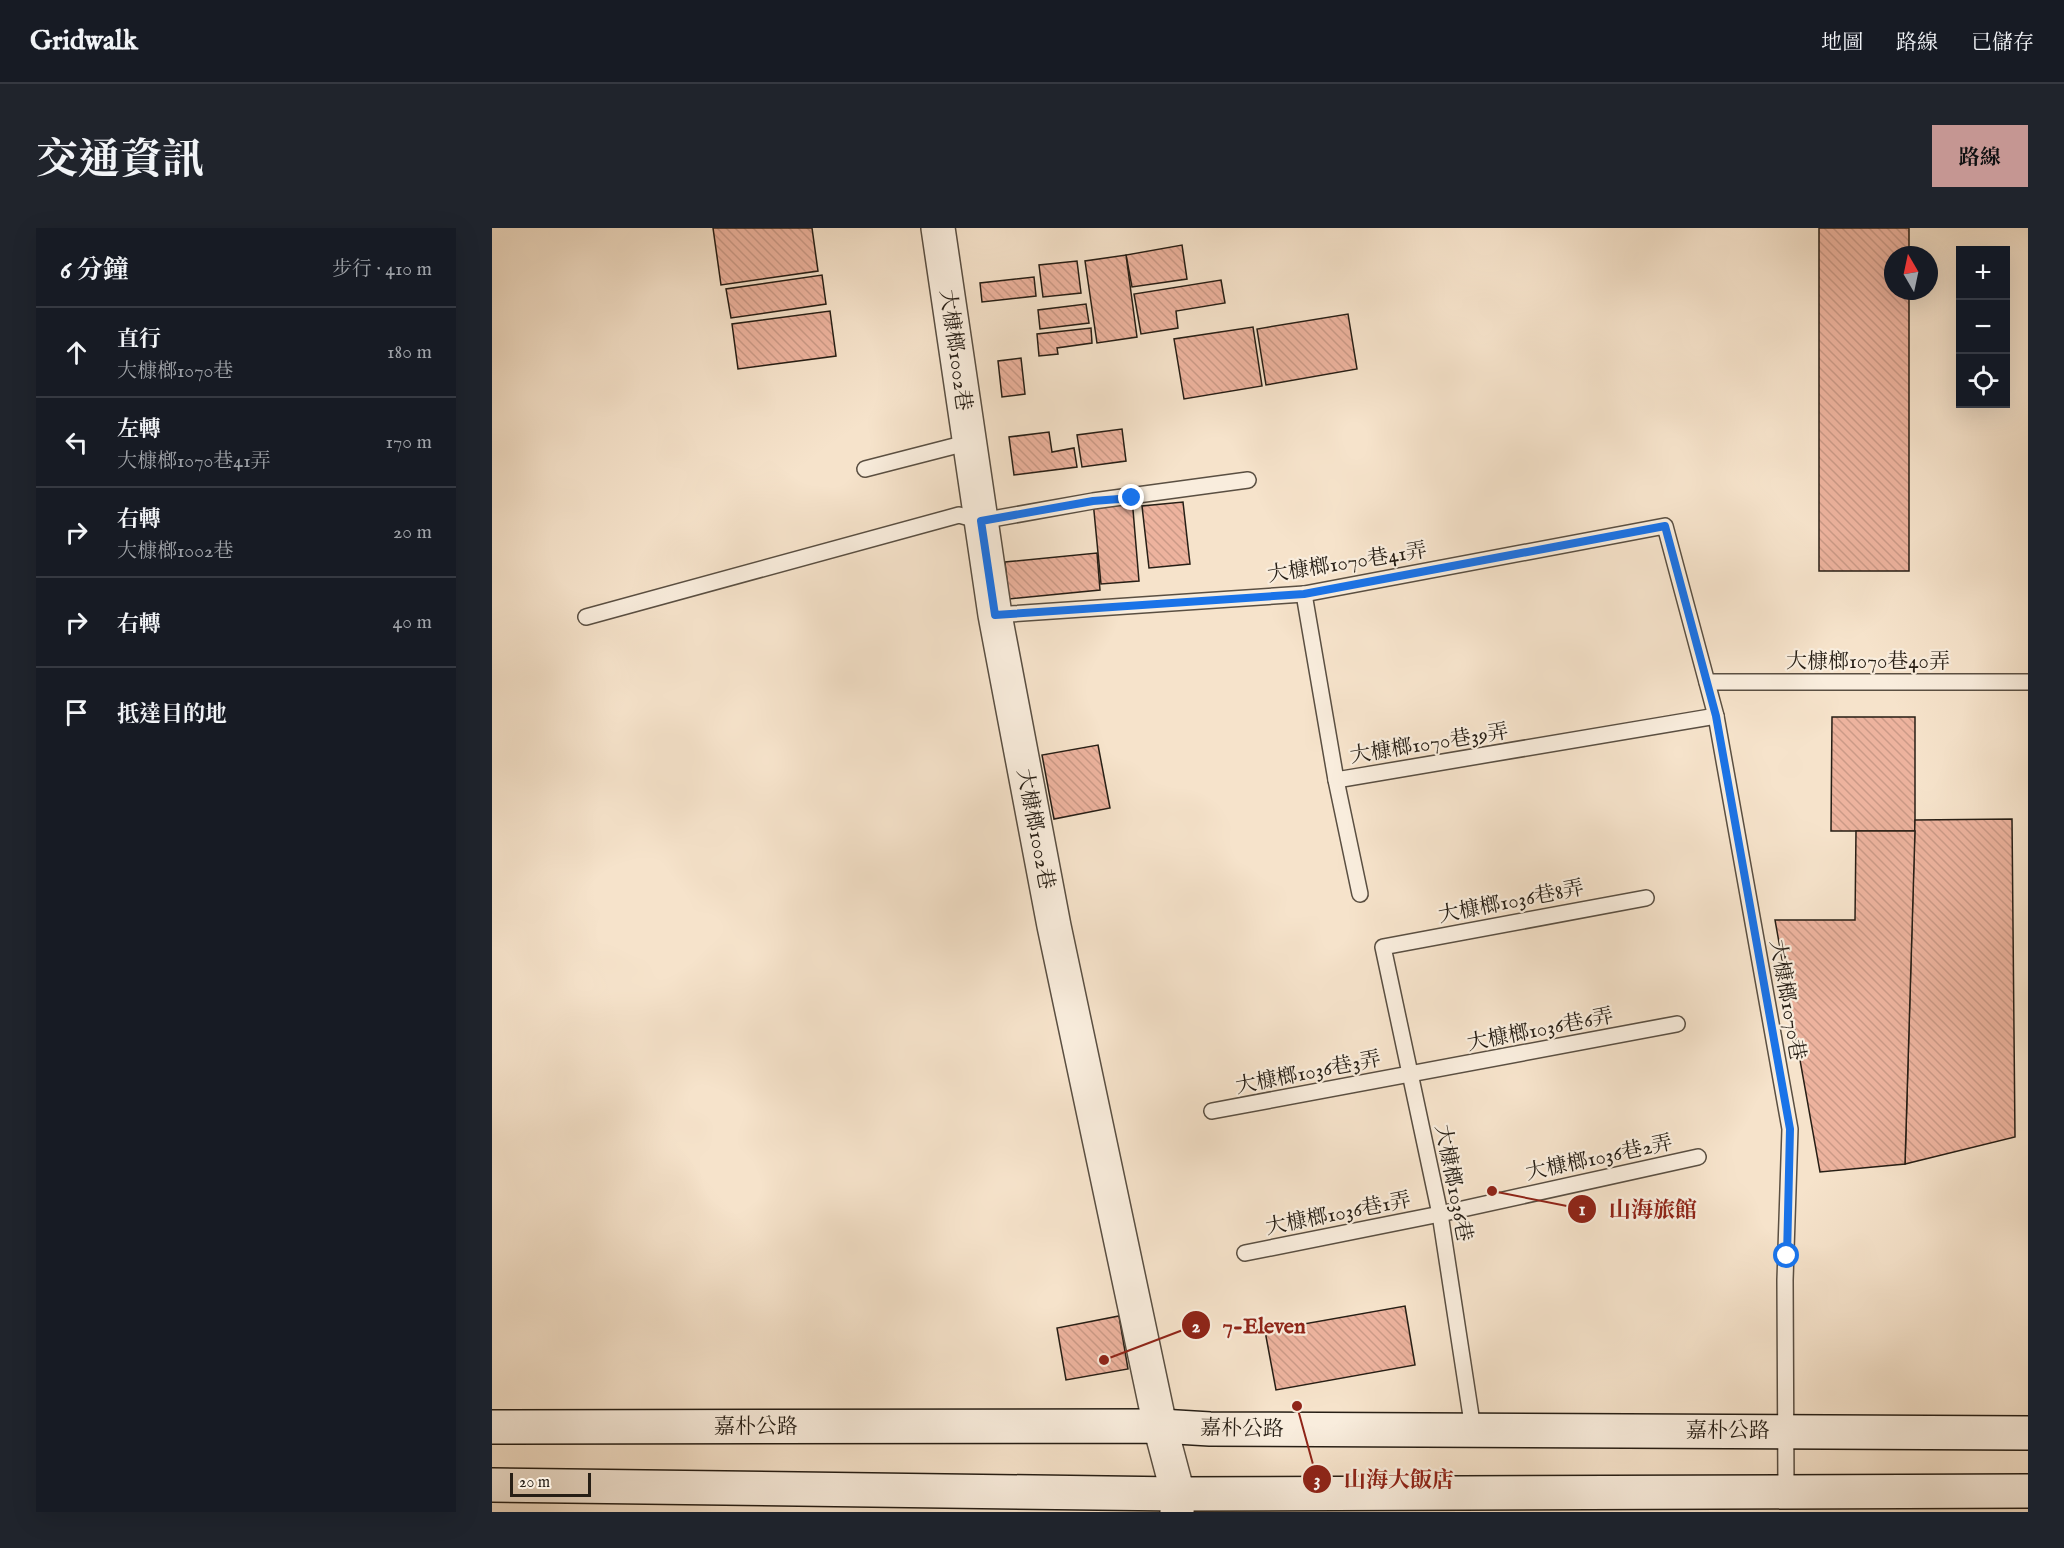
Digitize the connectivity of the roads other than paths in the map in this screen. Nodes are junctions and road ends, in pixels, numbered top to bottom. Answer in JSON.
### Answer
{"nodes":[{"id":1,"x":938,"y":228,"type":"edge"},
{"id":2,"x":970,"y":442,"type":"junction"},
{"id":3,"x":865,"y":469,"type":"dead end"},
{"id":4,"x":1248,"y":480,"type":"dead end"},
{"id":5,"x":981,"y":521,"type":"junction"},
{"id":6,"x":1665,"y":526,"type":"joint"},
{"id":7,"x":1304,"y":594,"type":"junction"},
{"id":8,"x":995,"y":615,"type":"junction"},
{"id":9,"x":586,"y":616,"type":"dead end"},
{"id":10,"x":1707,"y":682,"type":"junction"},
{"id":11,"x":2028,"y":682,"type":"edge"},
{"id":12,"x":1716,"y":716,"type":"junction"},
{"id":13,"x":1336,"y":780,"type":"junction"},
{"id":14,"x":1360,"y":894,"type":"dead end"},
{"id":15,"x":1647,"y":897,"type":"dead end"},
{"id":16,"x":1383,"y":946,"type":"joint"},
{"id":17,"x":1677,"y":1024,"type":"dead end"},
{"id":18,"x":1410,"y":1074,"type":"junction"},
{"id":19,"x":1212,"y":1111,"type":"dead end"},
{"id":20,"x":1698,"y":1157,"type":"dead end"},
{"id":21,"x":1440,"y":1214,"type":"junction"},
{"id":22,"x":1245,"y":1252,"type":"dead end"},
{"id":23,"x":1160,"y":1426,"type":"junction"},
{"id":24,"x":492,"y":1427,"type":"edge"},
{"id":25,"x":1473,"y":1429,"type":"junction"},
{"id":26,"x":1785,"y":1430,"type":"junction"},
{"id":27,"x":2028,"y":1433,"type":"edge"},
{"id":28,"x":492,"y":1485,"type":"edge"},
{"id":29,"x":1786,"y":1490,"type":"junction"},
{"id":30,"x":2028,"y":1491,"type":"edge"},
{"id":31,"x":1177,"y":1503,"type":"edge"}],
"edges":[{"from":1,"to":2,"type":"main road","name":"大槺榔1002巷"},
{"from":2,"to":3,"type":"lane"},
{"from":2,"to":5,"type":"main road","name":"大槺榔1002巷"},
{"from":4,"to":5,"type":"lane"},
{"from":5,"to":8,"type":"main road","name":"大槺榔1002巷"},
{"from":5,"to":9,"type":"lane"},
{"from":6,"to":7,"type":"lane","name":"大槺榔1070巷41弄"},
{"from":6,"to":10,"type":"lane","name":"大槺榔1070巷"},
{"from":7,"to":8,"type":"lane","name":"大槺榔1070巷41弄"},
{"from":7,"to":13,"type":"lane","name":"大槺榔1070巷39弄"},
{"from":8,"to":23,"type":"main road","name":"大槺榔1002巷"},
{"from":10,"to":11,"type":"lane","name":"大槺榔1070巷40弄"},
{"from":10,"to":12,"type":"lane","name":"大槺榔1070巷"},
{"from":12,"to":13,"type":"lane","name":"大槺榔1070巷39弄"},
{"from":12,"to":26,"type":"lane","name":"大槺榔1070巷"},
{"from":13,"to":14,"type":"lane"},
{"from":15,"to":16,"type":"lane","name":"大槺榔1036巷8弄"},
{"from":16,"to":18,"type":"lane","name":"大槺榔1036巷"},
{"from":17,"to":18,"type":"lane","name":"大槺榔1036巷6弄"},
{"from":18,"to":19,"type":"lane","name":"大槺榔1036巷3弄"},
{"from":18,"to":21,"type":"lane","name":"大槺榔1036巷"},
{"from":20,"to":21,"type":"lane","name":"大槺榔1036巷2弄"},
{"from":21,"to":22,"type":"lane","name":"大槺榔1036巷1弄"},
{"from":21,"to":25,"type":"lane","name":"大槺榔1036巷"},
{"from":23,"to":24,"type":"main road","name":"嘉朴公路"},
{"from":23,"to":25,"type":"main road","name":"嘉朴公路"},
{"from":23,"to":31,"type":"main road","name":"大槺榔1002巷"},
{"from":25,"to":26,"type":"main road","name":"嘉朴公路"},
{"from":26,"to":27,"type":"main road","name":"嘉朴公路"},
{"from":26,"to":29,"type":"lane","name":"大槺榔1070巷"},
{"from":28,"to":31,"type":"main road"},
{"from":29,"to":30,"type":"main road"},
{"from":29,"to":31,"type":"main road"}]}
